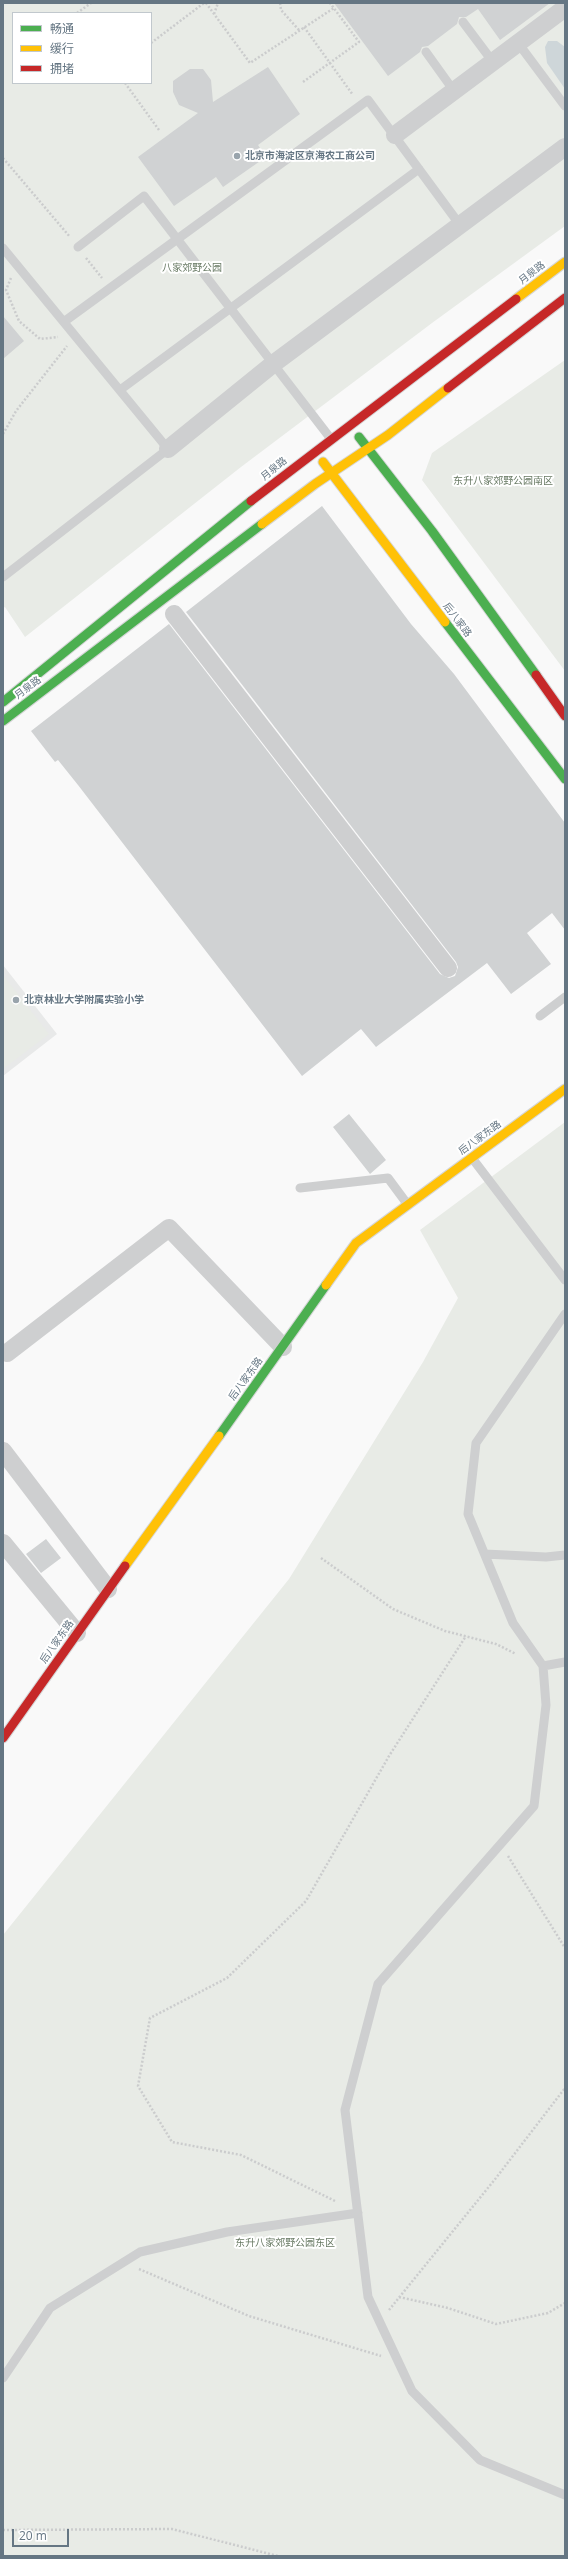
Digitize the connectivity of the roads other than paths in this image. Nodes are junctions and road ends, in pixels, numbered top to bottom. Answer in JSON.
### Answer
{"nodes":[{"id":1,"x":563,"y":15,"type":"edge"},
{"id":2,"x":463,"y":22,"type":"dead end"},
{"id":3,"x":518,"y":43,"type":"junction"},
{"id":4,"x":426,"y":52,"type":"dead end"},
{"id":5,"x":493,"y":62,"type":"junction"},
{"id":6,"x":454,"y":91,"type":"junction"},
{"id":7,"x":565,"y":106,"type":"edge"},
{"id":8,"x":395,"y":136,"type":"junction"},
{"id":9,"x":565,"y":147,"type":"edge"},
{"id":10,"x":419,"y":169,"type":"junction"},
{"id":11,"x":460,"y":225,"type":"junction"},
{"id":12,"x":176,"y":240,"type":"junction"},
{"id":13,"x":78,"y":247,"type":"road end"},
{"id":14,"x":3,"y":248,"type":"edge"},
{"id":15,"x":565,"y":262,"type":"edge"},
{"id":16,"x":565,"y":298,"type":"edge"},
{"id":17,"x":229,"y":308,"type":"junction"},
{"id":18,"x":65,"y":322,"type":"junction"},
{"id":19,"x":273,"y":364,"type":"junction"},
{"id":20,"x":120,"y":390,"type":"junction"},
{"id":21,"x":349,"y":426,"type":"junction"},
{"id":22,"x":331,"y":439,"type":"junction"},
{"id":23,"x":368,"y":448,"type":"junction"},
{"id":24,"x":168,"y":449,"type":"junction"},
{"id":25,"x":315,"y":452,"type":"junction"},
{"id":26,"x":332,"y":474,"type":"junction"},
{"id":27,"x":3,"y":577,"type":"edge"},
{"id":28,"x":174,"y":614,"type":"dead end"},
{"id":29,"x":3,"y":702,"type":"edge"},
{"id":30,"x":565,"y":716,"type":"edge"},
{"id":31,"x":3,"y":721,"type":"edge"},
{"id":32,"x":565,"y":779,"type":"edge"},
{"id":33,"x":448,"y":968,"type":"dead end"},
{"id":34,"x":565,"y":997,"type":"edge"},
{"id":35,"x":540,"y":1016,"type":"dead end"},
{"id":36,"x":565,"y":1089,"type":"edge"},
{"id":37,"x":472,"y":1158,"type":"junction"},
{"id":38,"x":300,"y":1188,"type":"dead end"},
{"id":39,"x":408,"y":1205,"type":"junction"},
{"id":40,"x":565,"y":1280,"type":"edge"},
{"id":41,"x":565,"y":1314,"type":"edge"},
{"id":42,"x":282,"y":1347,"type":"junction"},
{"id":43,"x":7,"y":1353,"type":"dead end"},
{"id":44,"x":3,"y":1451,"type":"edge"},
{"id":45,"x":3,"y":1543,"type":"edge"},
{"id":46,"x":485,"y":1554,"type":"junction"},
{"id":47,"x":565,"y":1555,"type":"edge"},
{"id":48,"x":108,"y":1590,"type":"junction"},
{"id":49,"x":77,"y":1633,"type":"junction"},
{"id":50,"x":565,"y":1662,"type":"edge"},
{"id":51,"x":543,"y":1666,"type":"junction"},
{"id":52,"x":3,"y":1738,"type":"edge"},
{"id":53,"x":358,"y":2212,"type":"junction"},
{"id":54,"x":3,"y":2378,"type":"edge"},
{"id":55,"x":565,"y":2495,"type":"edge"}],
"edges":[{"from":1,"to":3,"type":"street"},
{"from":2,"to":5,"type":"lane"},
{"from":3,"to":5,"type":"street"},
{"from":3,"to":7,"type":"lane"},
{"from":4,"to":6,"type":"lane"},
{"from":5,"to":6,"type":"street"},
{"from":6,"to":8,"type":"street"},
{"from":8,"to":10,"type":"lane"},
{"from":8,"to":12,"type":"lane"},
{"from":9,"to":11,"type":"street"},
{"from":10,"to":11,"type":"lane"},
{"from":10,"to":17,"type":"lane"},
{"from":11,"to":19,"type":"street"},
{"from":12,"to":13,"type":"lane"},
{"from":12,"to":17,"type":"lane"},
{"from":12,"to":18,"type":"lane"},
{"from":14,"to":18,"type":"lane"},
{"from":15,"to":21,"type":"main road","name":"月泉路"},
{"from":16,"to":23,"type":"main road","name":"月泉路"},
{"from":17,"to":19,"type":"lane"},
{"from":17,"to":20,"type":"lane"},
{"from":18,"to":20,"type":"lane"},
{"from":19,"to":22,"type":"lane"},
{"from":19,"to":24,"type":"street"},
{"from":20,"to":24,"type":"lane"},
{"from":21,"to":22,"type":"main road","name":"月泉路"},
{"from":21,"to":23,"type":"main road"},
{"from":22,"to":25,"type":"main road","name":"月泉路"},
{"from":23,"to":26,"type":"main road","name":"月泉路"},
{"from":23,"to":30,"type":"main road"},
{"from":24,"to":27,"type":"lane"},
{"from":25,"to":26,"type":"main road","name":"后八家路"},
{"from":25,"to":29,"type":"main road","name":"月泉路"},
{"from":26,"to":31,"type":"main road","name":"月泉路"},
{"from":26,"to":32,"type":"main road","name":"后八家路"},
{"from":28,"to":33,"type":"street"},
{"from":34,"to":35,"type":"lane"},
{"from":36,"to":37,"type":"main road","name":"后八家东路"},
{"from":37,"to":39,"type":"main road","name":"后八家东路"},
{"from":37,"to":40,"type":"lane"},
{"from":38,"to":39,"type":"lane"},
{"from":39,"to":42,"type":"main road","name":"后八家东路"},
{"from":41,"to":46,"type":"lane"},
{"from":42,"to":43,"type":"street"},
{"from":42,"to":48,"type":"main road","name":"后八家东路"},
{"from":44,"to":48,"type":"street"},
{"from":45,"to":49,"type":"street"},
{"from":46,"to":47,"type":"lane"},
{"from":46,"to":51,"type":"lane"},
{"from":48,"to":49,"type":"main road","name":"后八家东路"},
{"from":49,"to":52,"type":"main road","name":"后八家东路"},
{"from":50,"to":51,"type":"lane"},
{"from":51,"to":53,"type":"lane"},
{"from":53,"to":54,"type":"lane"},
{"from":53,"to":55,"type":"lane"}]}
